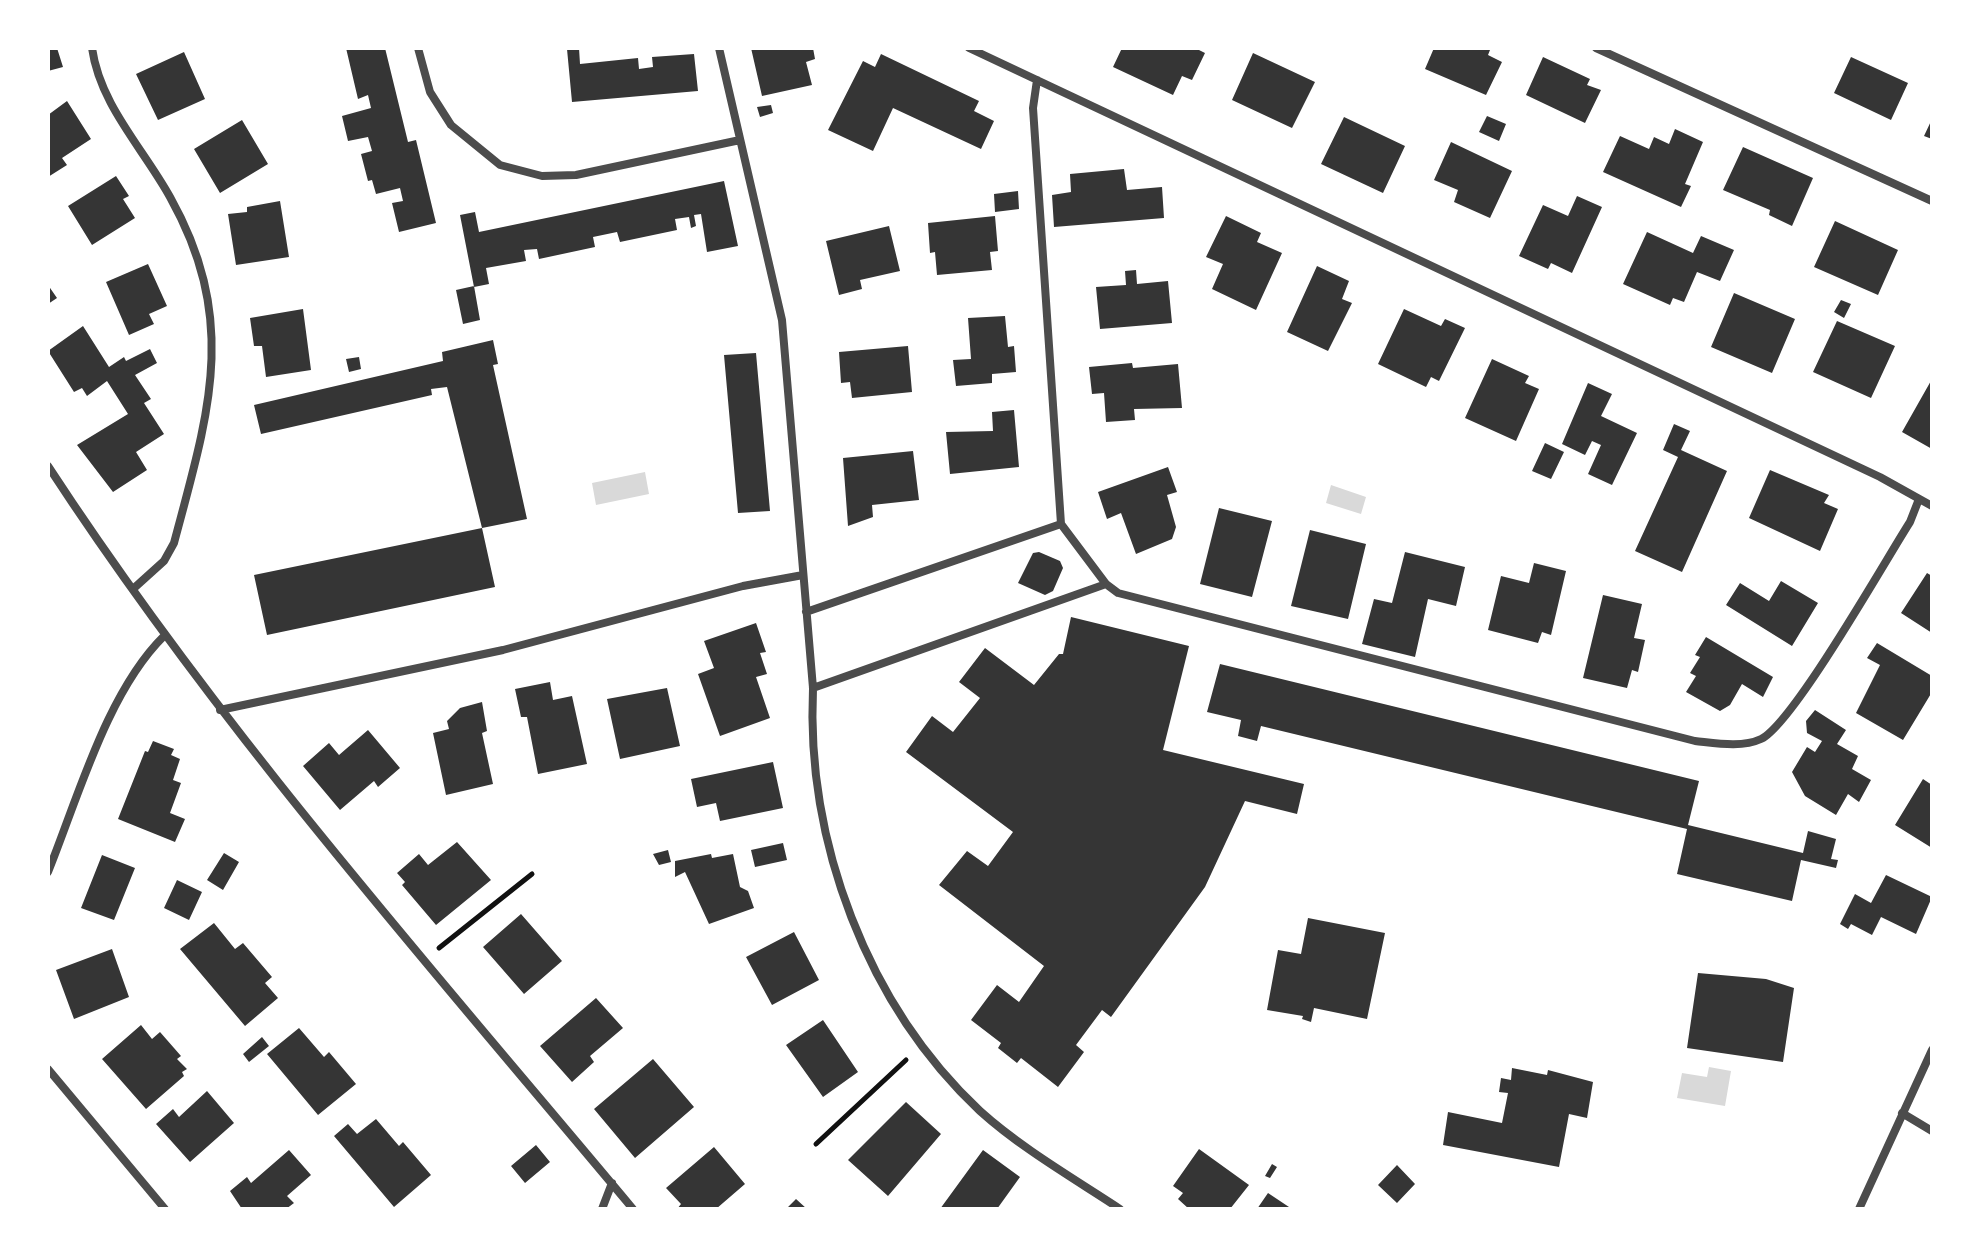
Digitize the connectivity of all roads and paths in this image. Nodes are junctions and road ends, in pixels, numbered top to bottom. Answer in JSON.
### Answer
{"nodes":[{"id":1,"x":92,"y":48,"type":"edge"},
{"id":2,"x":418,"y":48,"type":"edge"},
{"id":3,"x":719,"y":48,"type":"edge"},
{"id":4,"x":969,"y":48,"type":"edge"},
{"id":5,"x":1596,"y":48,"type":"edge"},
{"id":6,"x":1037,"y":80,"type":"junction"},
{"id":7,"x":740,"y":140,"type":"junction"},
{"id":8,"x":1932,"y":201,"type":"edge"},
{"id":9,"x":48,"y":466,"type":"edge"},
{"id":10,"x":1919,"y":499,"type":"junction"},
{"id":11,"x":1932,"y":506,"type":"edge"},
{"id":12,"x":1061,"y":524,"type":"junction"},
{"id":13,"x":803,"y":575,"type":"junction"},
{"id":14,"x":1106,"y":584,"type":"junction"},
{"id":15,"x":133,"y":589,"type":"junction"},
{"id":16,"x":806,"y":612,"type":"junction"},
{"id":17,"x":164,"y":636,"type":"junction"},
{"id":18,"x":813,"y":688,"type":"junction"},
{"id":19,"x":220,"y":710,"type":"junction"},
{"id":20,"x":48,"y":872,"type":"edge"},
{"id":21,"x":532,"y":874,"type":"dead end"},
{"id":22,"x":423,"y":961,"type":"junction"},
{"id":23,"x":920,"y":1047,"type":"junction"},
{"id":24,"x":1932,"y":1050,"type":"edge"},
{"id":25,"x":48,"y":1069,"type":"edge"},
{"id":26,"x":1902,"y":1113,"type":"junction"},
{"id":27,"x":1932,"y":1131,"type":"edge"},
{"id":28,"x":816,"y":1144,"type":"dead end"},
{"id":29,"x":612,"y":1183,"type":"junction"},
{"id":30,"x":165,"y":1209,"type":"edge"},
{"id":31,"x":602,"y":1209,"type":"edge"},
{"id":32,"x":633,"y":1209,"type":"edge"},
{"id":33,"x":1120,"y":1209,"type":"edge"},
{"id":34,"x":1859,"y":1209,"type":"edge"}],
"edges":[{"from":1,"to":15,"type":"street"},
{"from":2,"to":7,"type":"street"},
{"from":3,"to":7,"type":"street"},
{"from":4,"to":6,"type":"street"},
{"from":5,"to":8,"type":"street"},
{"from":6,"to":10,"type":"street"},
{"from":6,"to":12,"type":"street"},
{"from":7,"to":13,"type":"street"},
{"from":9,"to":15,"type":"street"},
{"from":10,"to":11,"type":"street"},
{"from":10,"to":14,"type":"street"},
{"from":12,"to":14,"type":"street"},
{"from":12,"to":16,"type":"street"},
{"from":13,"to":16,"type":"street"},
{"from":13,"to":19,"type":"street"},
{"from":14,"to":18,"type":"street"},
{"from":15,"to":17,"type":"street"},
{"from":16,"to":18,"type":"street"},
{"from":17,"to":19,"type":"street"},
{"from":17,"to":20,"type":"street"},
{"from":18,"to":23,"type":"street"},
{"from":19,"to":22,"type":"street"},
{"from":21,"to":22,"type":"path"},
{"from":22,"to":29,"type":"street"},
{"from":23,"to":28,"type":"path"},
{"from":23,"to":33,"type":"street"},
{"from":24,"to":26,"type":"street"},
{"from":25,"to":30,"type":"street"},
{"from":26,"to":27,"type":"street"},
{"from":26,"to":34,"type":"street"},
{"from":29,"to":31,"type":"street"},
{"from":29,"to":32,"type":"street"}]}
